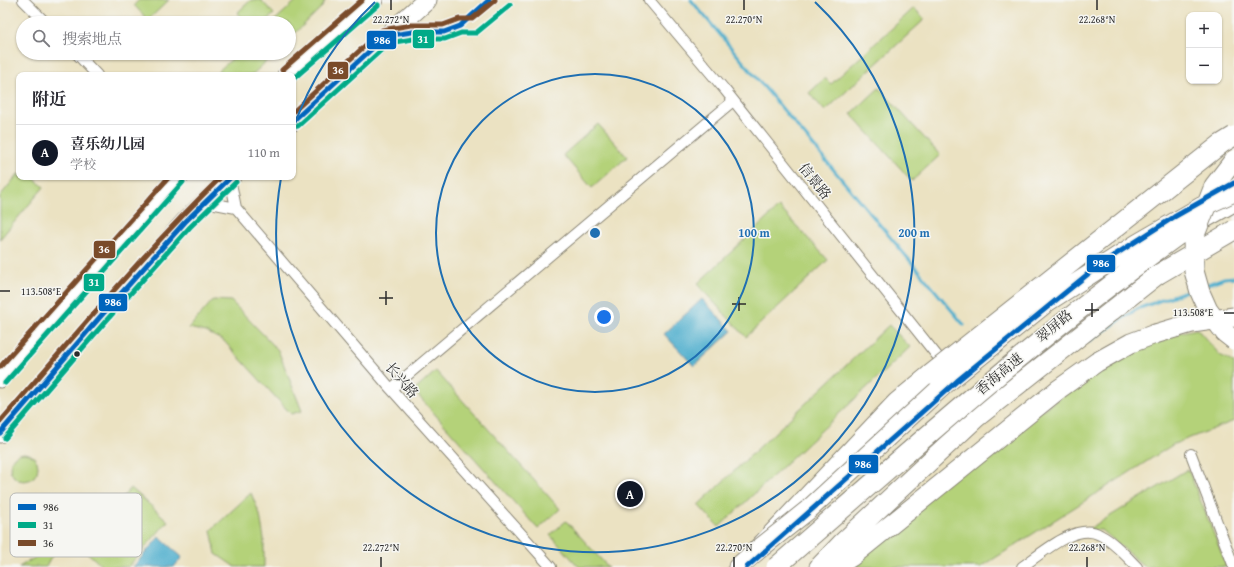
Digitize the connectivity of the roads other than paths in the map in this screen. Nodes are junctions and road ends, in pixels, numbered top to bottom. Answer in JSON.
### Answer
{"nodes":[{"id":1,"x":23,"y":0,"type":"edge"},
{"id":2,"x":373,"y":0,"type":"edge"},
{"id":3,"x":427,"y":0,"type":"edge"},
{"id":4,"x":649,"y":0,"type":"edge"},
{"id":5,"x":39,"y":16,"type":"edge"},
{"id":6,"x":83,"y":60,"type":"edge"},
{"id":7,"x":94,"y":72,"type":"edge"},
{"id":8,"x":290,"y":72,"type":"edge"},
{"id":9,"x":733,"y":100,"type":"junction"},
{"id":10,"x":296,"y":118,"type":"edge"},
{"id":11,"x":1234,"y":136,"type":"edge"},
{"id":12,"x":1234,"y":160,"type":"edge"},
{"id":13,"x":175,"y":180,"type":"edge"},
{"id":14,"x":229,"y":180,"type":"edge"},
{"id":15,"x":231,"y":180,"type":"edge"},
{"id":16,"x":1234,"y":183,"type":"edge"},
{"id":17,"x":1234,"y":192,"type":"edge"},
{"id":18,"x":1234,"y":196,"type":"edge"},
{"id":19,"x":205,"y":202,"type":"junction"},
{"id":20,"x":1234,"y":204,"type":"edge"},
{"id":21,"x":236,"y":208,"type":"junction"},
{"id":22,"x":1234,"y":230,"type":"edge"},
{"id":23,"x":1234,"y":316,"type":"edge"},
{"id":24,"x":1234,"y":340,"type":"edge"},
{"id":25,"x":0,"y":378,"type":"edge"},
{"id":26,"x":957,"y":381,"type":"junction"},
{"id":27,"x":391,"y":389,"type":"junction"},
{"id":28,"x":0,"y":433,"type":"edge"},
{"id":29,"x":1191,"y":454,"type":"dead end"},
{"id":30,"x":750,"y":560,"type":"edge"},
{"id":31,"x":551,"y":567,"type":"edge"},
{"id":32,"x":738,"y":567,"type":"edge"},
{"id":33,"x":776,"y":567,"type":"edge"},
{"id":34,"x":784,"y":567,"type":"edge"},
{"id":35,"x":819,"y":567,"type":"edge"},
{"id":36,"x":835,"y":567,"type":"edge"},
{"id":37,"x":1022,"y":567,"type":"edge"},
{"id":38,"x":1137,"y":567,"type":"edge"},
{"id":39,"x":1234,"y":567,"type":"edge"}],
"edges":[{"from":1,"to":5,"type":"street"},
{"from":2,"to":8,"type":"highway"},
{"from":3,"to":10,"type":"highway"},
{"from":4,"to":9,"type":"street","name":"信景路"},
{"from":6,"to":7,"type":"street"},
{"from":9,"to":26,"type":"street","name":"信景路"},
{"from":9,"to":27,"type":"street"},
{"from":11,"to":30,"type":"highway","bridge":true},
{"from":12,"to":24,"type":"highway","bridge":true},
{"from":13,"to":25,"type":"highway"},
{"from":14,"to":19,"type":"highway"},
{"from":15,"to":21,"type":"street","name":"长兴路"},
{"from":16,"to":26,"type":"main road","name":"翠屏路"},
{"from":17,"to":30,"type":"highway","bridge":true},
{"from":18,"to":33,"type":"highway","name":"香海高速","bridge":true},
{"from":19,"to":21,"type":"street"},
{"from":19,"to":28,"type":"highway"},
{"from":20,"to":34,"type":"main road","name":"翠屏路"},
{"from":21,"to":27,"type":"street","name":"长兴路"},
{"from":22,"to":35,"type":"highway","name":"香海高速","bridge":true},
{"from":23,"to":36,"type":"highway","bridge":true},
{"from":26,"to":30,"type":"main road","name":"翠屏路"},
{"from":27,"to":31,"type":"street","name":"长兴路"},
{"from":29,"to":39,"type":"street"},
{"from":30,"to":32,"type":"highway"},
{"from":37,"to":38,"type":"street"}]}
